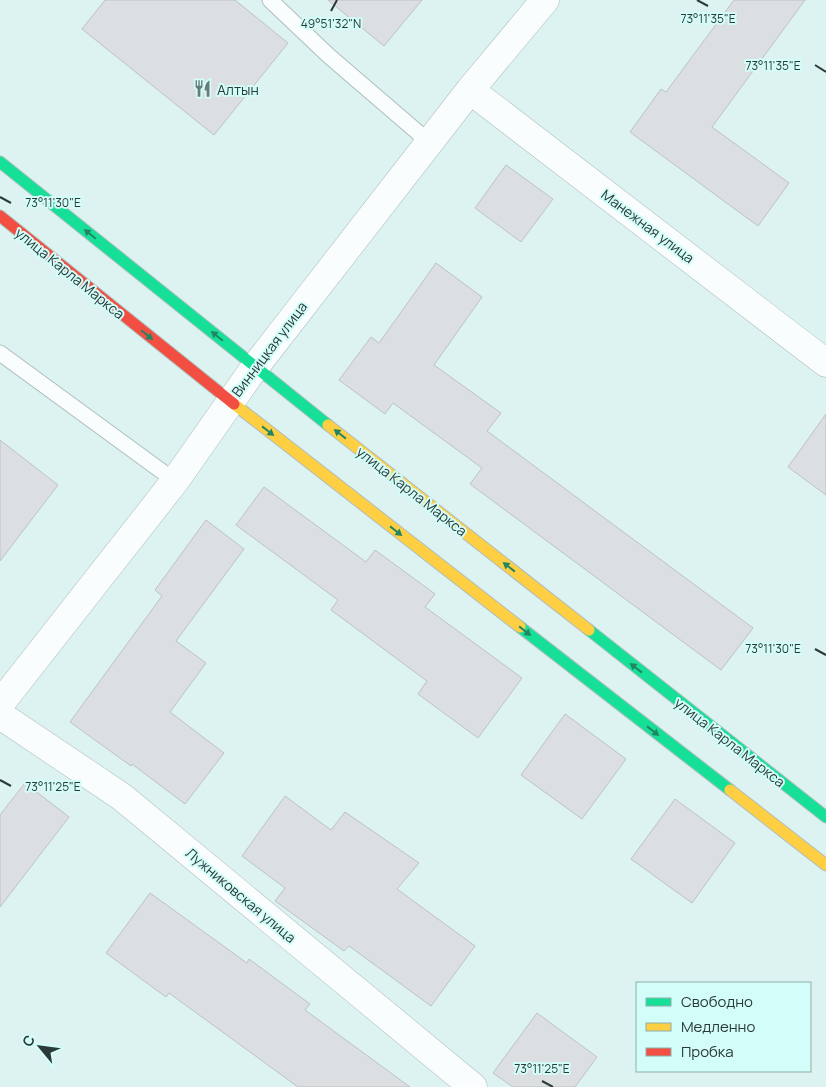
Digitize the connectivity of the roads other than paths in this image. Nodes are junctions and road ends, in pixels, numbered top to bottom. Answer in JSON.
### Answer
{"nodes":[{"id":1,"x":270,"y":0,"type":"edge"},
{"id":2,"x":546,"y":0,"type":"edge"},
{"id":3,"x":470,"y":90,"type":"junction"},
{"id":4,"x":429,"y":142,"type":"junction"},
{"id":5,"x":0,"y":162,"type":"edge"},
{"id":6,"x":0,"y":216,"type":"edge"},
{"id":7,"x":0,"y":353,"type":"edge"},
{"id":8,"x":826,"y":362,"type":"edge"},
{"id":9,"x":255,"y":367,"type":"junction"},
{"id":10,"x":230,"y":402,"type":"junction"},
{"id":11,"x":175,"y":481,"type":"junction"},
{"id":12,"x":0,"y":704,"type":"edge"},
{"id":13,"x":0,"y":715,"type":"edge"},
{"id":14,"x":826,"y":816,"type":"edge"},
{"id":15,"x":826,"y":865,"type":"edge"},
{"id":16,"x":472,"y":1087,"type":"edge"}],
"edges":[{"from":1,"to":4,"type":"lane"},
{"from":2,"to":3,"type":"street","name":"Винницкая улица"},
{"from":3,"to":4,"type":"street","name":"Винницкая улица"},
{"from":3,"to":8,"type":"street","name":"Манежная улица"},
{"from":4,"to":9,"type":"street","name":"Винницкая улица"},
{"from":9,"to":5,"type":"main road","name":"улица Карла Маркса","one_way":true},
{"from":6,"to":10,"type":"main road","name":"улица Карла Маркса","one_way":true},
{"from":7,"to":11,"type":"lane"},
{"from":9,"to":10,"type":"street","name":"Винницкая улица"},
{"from":14,"to":9,"type":"main road","name":"улица Карла Маркса","one_way":true},
{"from":10,"to":11,"type":"street","name":"Винницкая улица"},
{"from":10,"to":15,"type":"main road","name":"улица Карла Маркса","one_way":true},
{"from":11,"to":12,"type":"street","name":"Винницкая улица"},
{"from":13,"to":16,"type":"street","name":"Лужниковская улица"}]}
